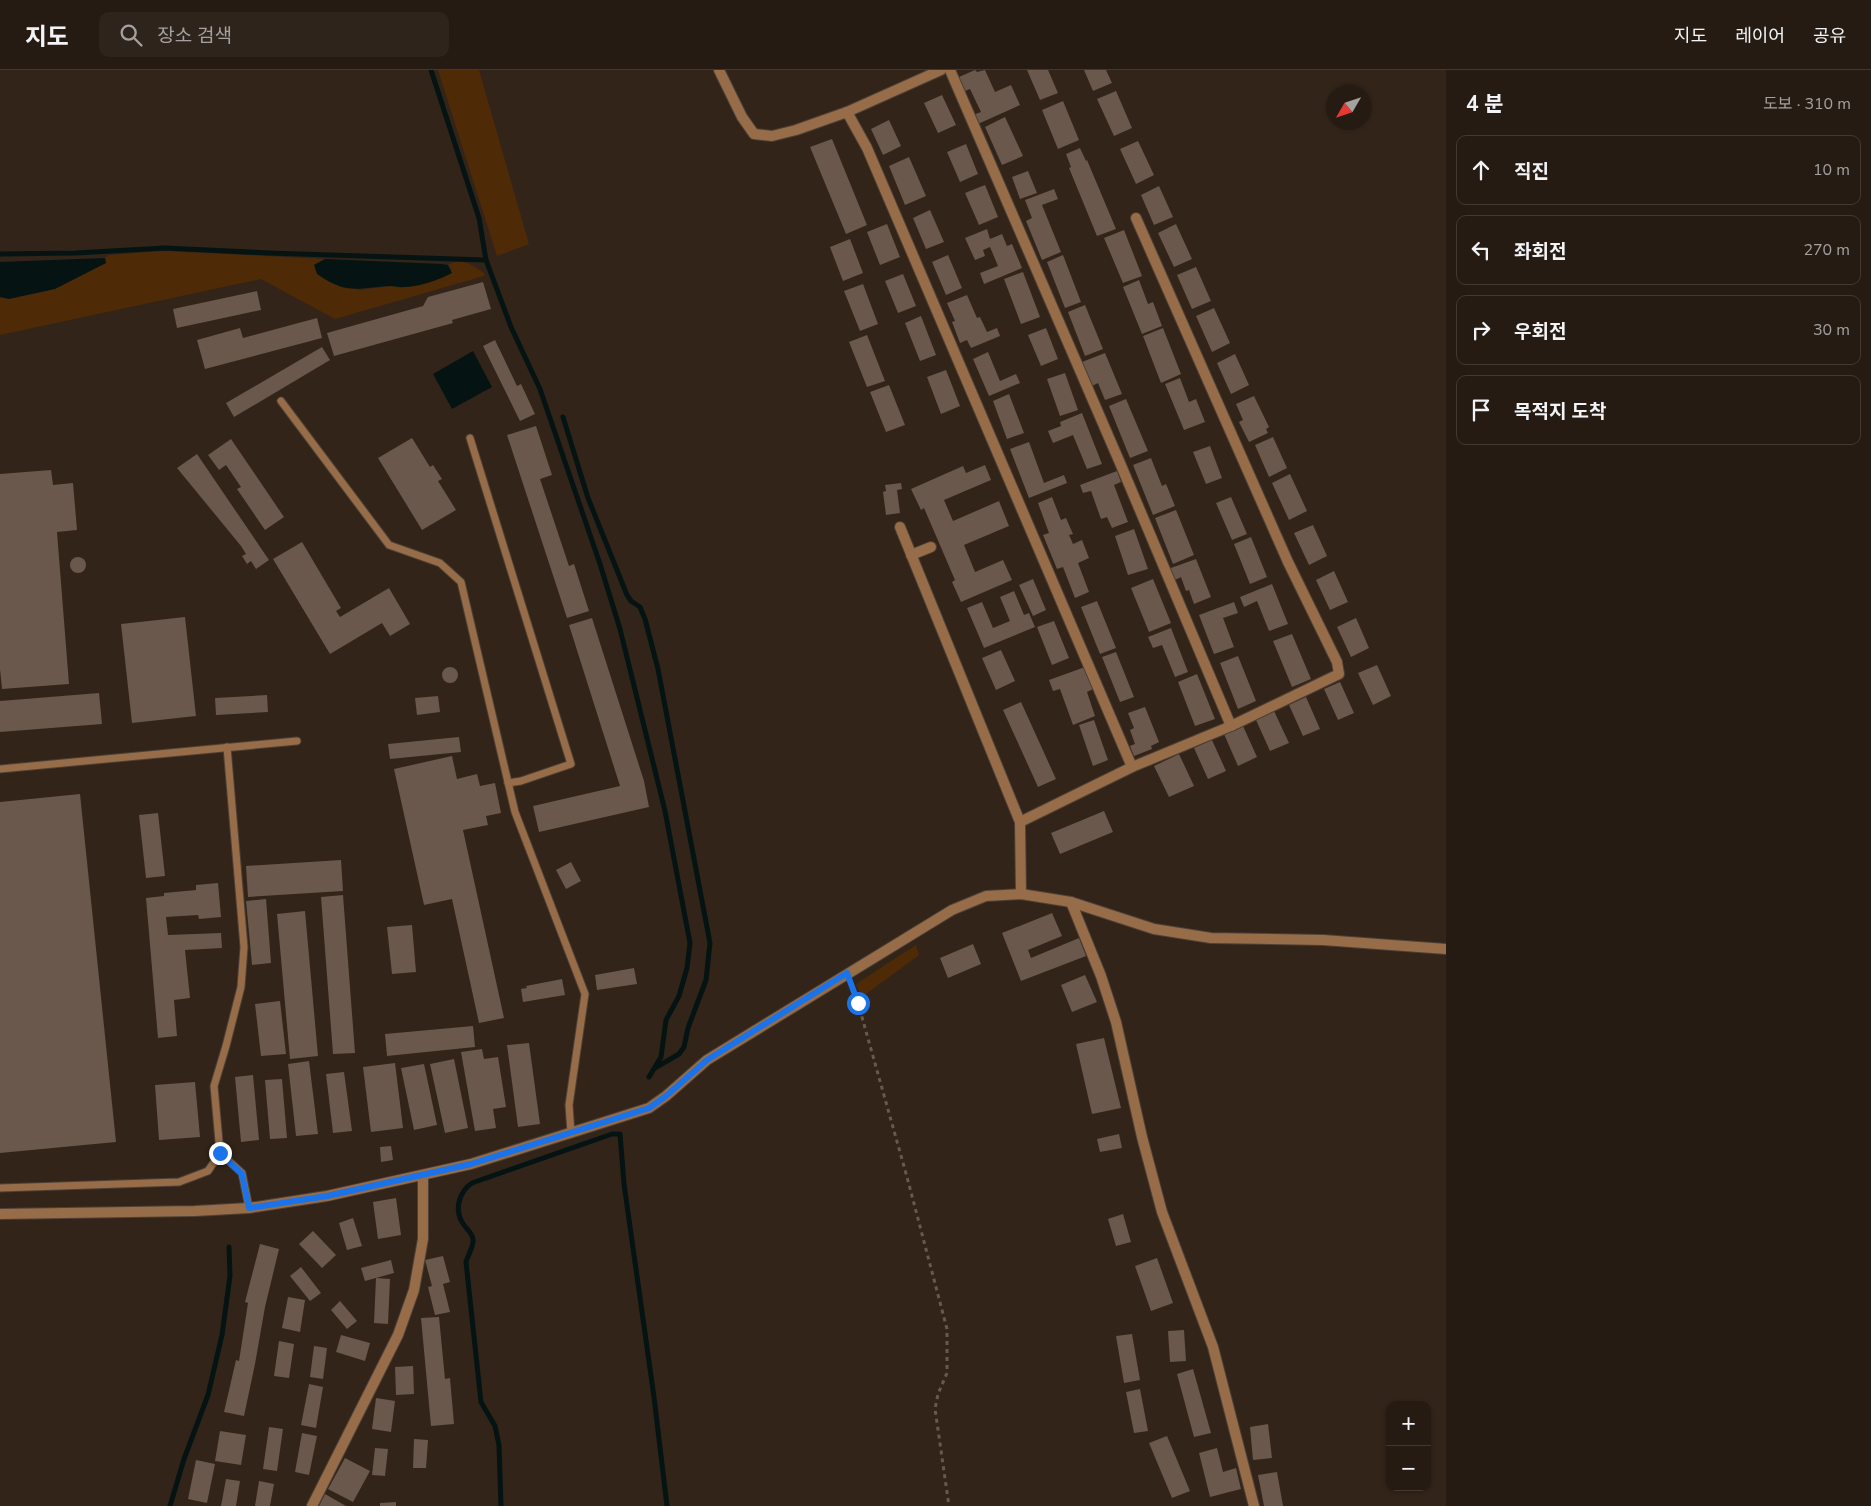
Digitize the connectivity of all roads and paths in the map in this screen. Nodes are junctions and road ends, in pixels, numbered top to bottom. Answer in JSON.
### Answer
{"nodes":[{"id":1,"x":719,"y":70,"type":"edge"},
{"id":2,"x":941,"y":70,"type":"edge"},
{"id":3,"x":950,"y":70,"type":"edge"},
{"id":4,"x":847,"y":112,"type":"junction"},
{"id":5,"x":1136,"y":218,"type":"dead end"},
{"id":6,"x":281,"y":401,"type":"dead end"},
{"id":7,"x":470,"y":438,"type":"dead end"},
{"id":8,"x":900,"y":527,"type":"dead end"},
{"id":9,"x":931,"y":547,"type":"dead end"},
{"id":10,"x":911,"y":555,"type":"junction"},
{"id":11,"x":1231,"y":726,"type":"junction"},
{"id":12,"x":297,"y":740,"type":"dead end"},
{"id":13,"x":227,"y":747,"type":"junction"},
{"id":14,"x":1132,"y":767,"type":"junction"},
{"id":15,"x":0,"y":769,"type":"edge"},
{"id":16,"x":508,"y":783,"type":"junction"},
{"id":17,"x":1020,"y":822,"type":"junction"},
{"id":18,"x":1021,"y":894,"type":"junction"},
{"id":19,"x":1071,"y":902,"type":"junction"},
{"id":20,"x":1446,"y":949,"type":"edge"},
{"id":21,"x":847,"y":973,"type":"junction"},
{"id":22,"x":571,"y":1133,"type":"junction"},
{"id":23,"x":220,"y":1153,"type":"junction"},
{"id":24,"x":423,"y":1175,"type":"junction"},
{"id":25,"x":0,"y":1188,"type":"edge"},
{"id":26,"x":249,"y":1208,"type":"junction"},
{"id":27,"x":0,"y":1214,"type":"edge"},
{"id":28,"x":312,"y":1506,"type":"edge"},
{"id":29,"x":949,"y":1506,"type":"edge"},
{"id":30,"x":1254,"y":1506,"type":"edge"}],
"edges":[{"from":1,"to":4,"type":"street"},
{"from":2,"to":4,"type":"street"},
{"from":3,"to":11,"type":"street"},
{"from":4,"to":14,"type":"street"},
{"from":5,"to":11,"type":"street"},
{"from":6,"to":16,"type":"lane"},
{"from":7,"to":16,"type":"lane"},
{"from":8,"to":10,"type":"street"},
{"from":9,"to":10,"type":"street"},
{"from":10,"to":17,"type":"street"},
{"from":11,"to":14,"type":"street"},
{"from":12,"to":13,"type":"lane"},
{"from":13,"to":15,"type":"lane"},
{"from":13,"to":23,"type":"lane"},
{"from":14,"to":17,"type":"street"},
{"from":16,"to":22,"type":"lane"},
{"from":17,"to":18,"type":"street"},
{"from":18,"to":19,"type":"street"},
{"from":18,"to":21,"type":"street"},
{"from":19,"to":20,"type":"street"},
{"from":19,"to":30,"type":"street"},
{"from":21,"to":22,"type":"street"},
{"from":21,"to":29,"type":"path"},
{"from":22,"to":24,"type":"street"},
{"from":23,"to":25,"type":"lane"},
{"from":23,"to":26,"type":"lane"},
{"from":24,"to":26,"type":"street"},
{"from":24,"to":28,"type":"street"},
{"from":26,"to":27,"type":"street"}]}
